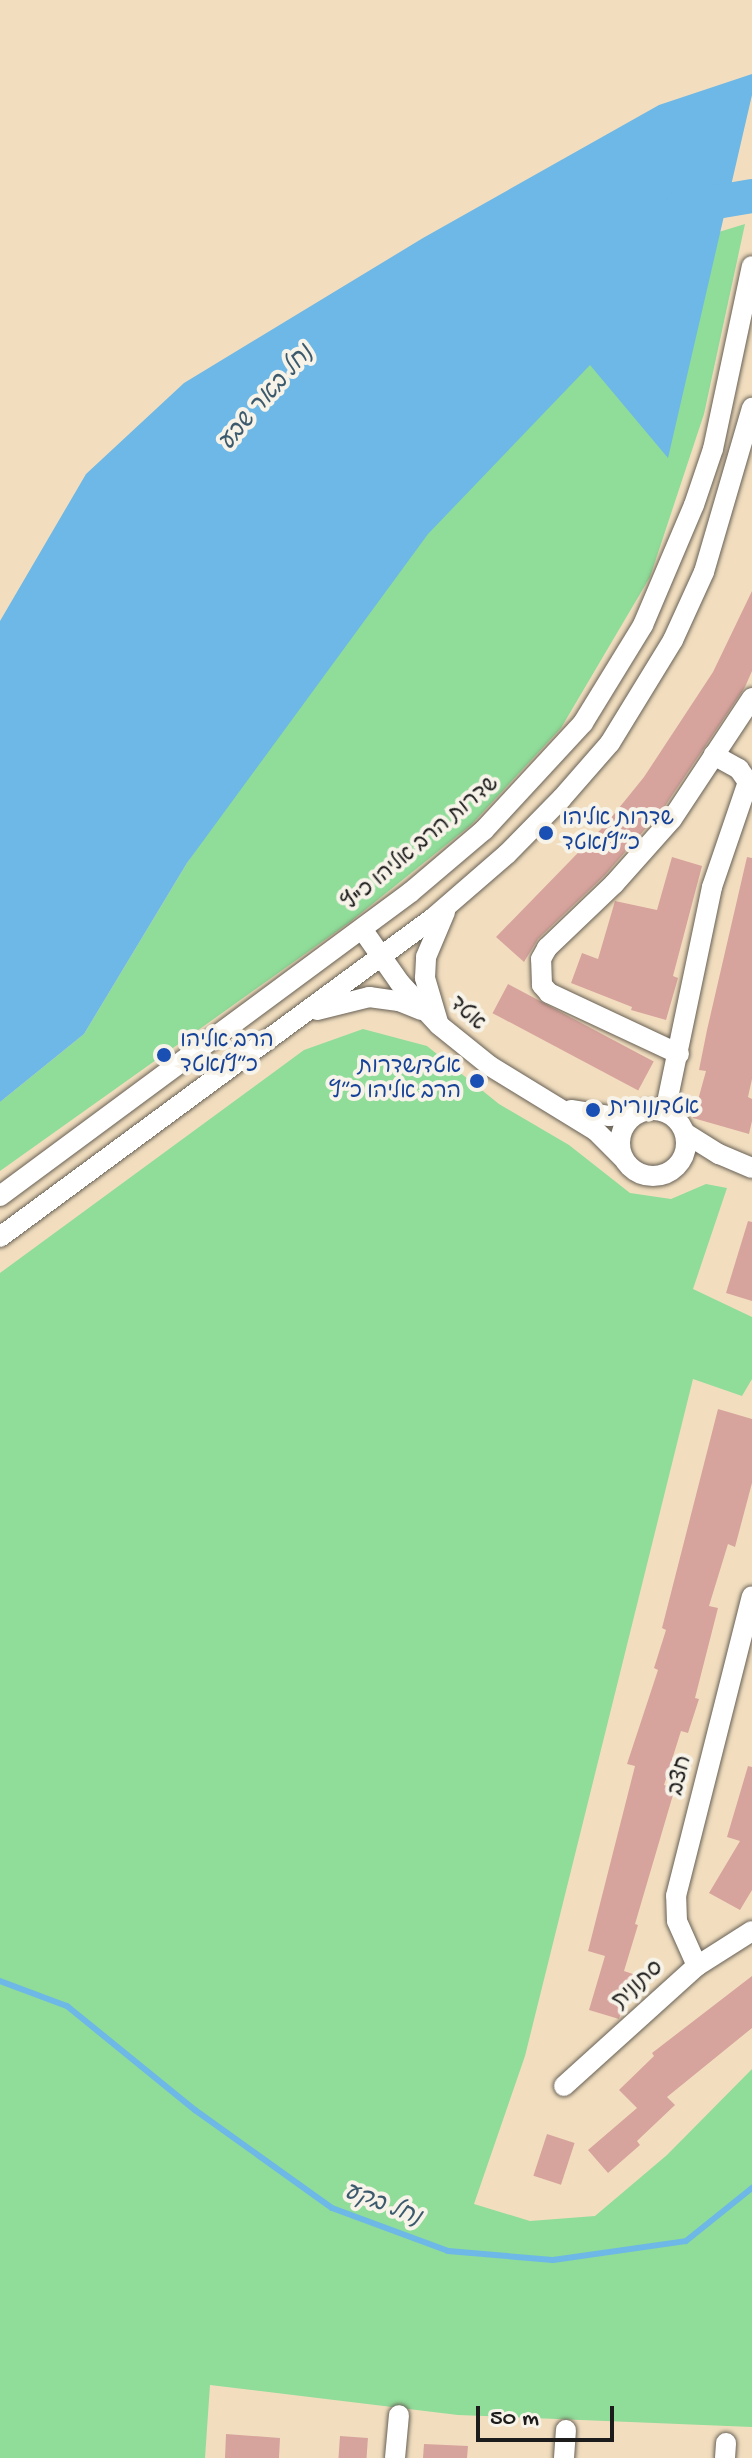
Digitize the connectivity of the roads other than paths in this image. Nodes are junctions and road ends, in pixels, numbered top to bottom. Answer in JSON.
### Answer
{"nodes":[{"id":1,"x":752,"y":266,"type":"edge"},
{"id":2,"x":752,"y":408,"type":"edge"},
{"id":3,"x":752,"y":698,"type":"edge"},
{"id":4,"x":714,"y":755,"type":"junction"},
{"id":5,"x":450,"y":903,"type":"junction"},
{"id":6,"x":362,"y":929,"type":"junction"},
{"id":7,"x":382,"y":955,"type":"junction"},
{"id":8,"x":302,"y":1014,"type":"junction"},
{"id":9,"x":433,"y":1019,"type":"junction"},
{"id":10,"x":679,"y":1054,"type":"junction"},
{"id":11,"x":563,"y":1108,"type":"junction"},
{"id":12,"x":665,"y":1112,"type":"junction"},
{"id":13,"x":636,"y":1114,"type":"junction"},
{"id":14,"x":685,"y":1133,"type":"junction"},
{"id":15,"x":623,"y":1158,"type":"junction"},
{"id":16,"x":749,"y":1167,"type":"edge"},
{"id":17,"x":673,"y":1170,"type":"junction"},
{"id":18,"x":0,"y":1196,"type":"edge"},
{"id":19,"x":0,"y":1237,"type":"edge"},
{"id":20,"x":752,"y":1596,"type":"edge"},
{"id":21,"x":752,"y":1931,"type":"edge"},
{"id":22,"x":697,"y":1966,"type":"junction"},
{"id":23,"x":564,"y":2086,"type":"dead end"},
{"id":24,"x":399,"y":2415,"type":"dead end"},
{"id":25,"x":566,"y":2430,"type":"dead end"},
{"id":26,"x":395,"y":2458,"type":"edge"},
{"id":27,"x":564,"y":2458,"type":"edge"}],
"edges":[{"from":1,"to":6,"type":"street","name":"שדרות הרב אליהו כ\"ץ"},
{"from":2,"to":5,"type":"street"},
{"from":3,"to":4,"type":"street"},
{"from":4,"to":10,"type":"street"},
{"from":4,"to":10,"type":"street"},
{"from":5,"to":7,"type":"street"},
{"from":5,"to":9,"type":"street"},
{"from":6,"to":7,"type":"street","name":"אטד"},
{"from":6,"to":18,"type":"street","name":"שדרות הרב אליהו כ\"ץ"},
{"from":7,"to":8,"type":"street"},
{"from":7,"to":9,"type":"street","name":"אטד"},
{"from":8,"to":9,"type":"street"},
{"from":8,"to":19,"type":"street"},
{"from":9,"to":11,"type":"street","name":"אטד"},
{"from":10,"to":12,"type":"street"},
{"from":11,"to":13,"type":"street","name":"אטד"},
{"from":11,"to":15,"type":"street","name":"אטד"},
{"from":12,"to":13,"type":"street"},
{"from":12,"to":14,"type":"street"},
{"from":13,"to":15,"type":"street"},
{"from":14,"to":16,"type":"street"},
{"from":14,"to":17,"type":"street"},
{"from":15,"to":17,"type":"street"},
{"from":16,"to":17,"type":"street"},
{"from":20,"to":22,"type":"street","name":"חצב"},
{"from":21,"to":22,"type":"street","name":"סתונית"},
{"from":22,"to":23,"type":"street","name":"סתונית"},
{"from":24,"to":26,"type":"street"},
{"from":25,"to":27,"type":"street"}]}
